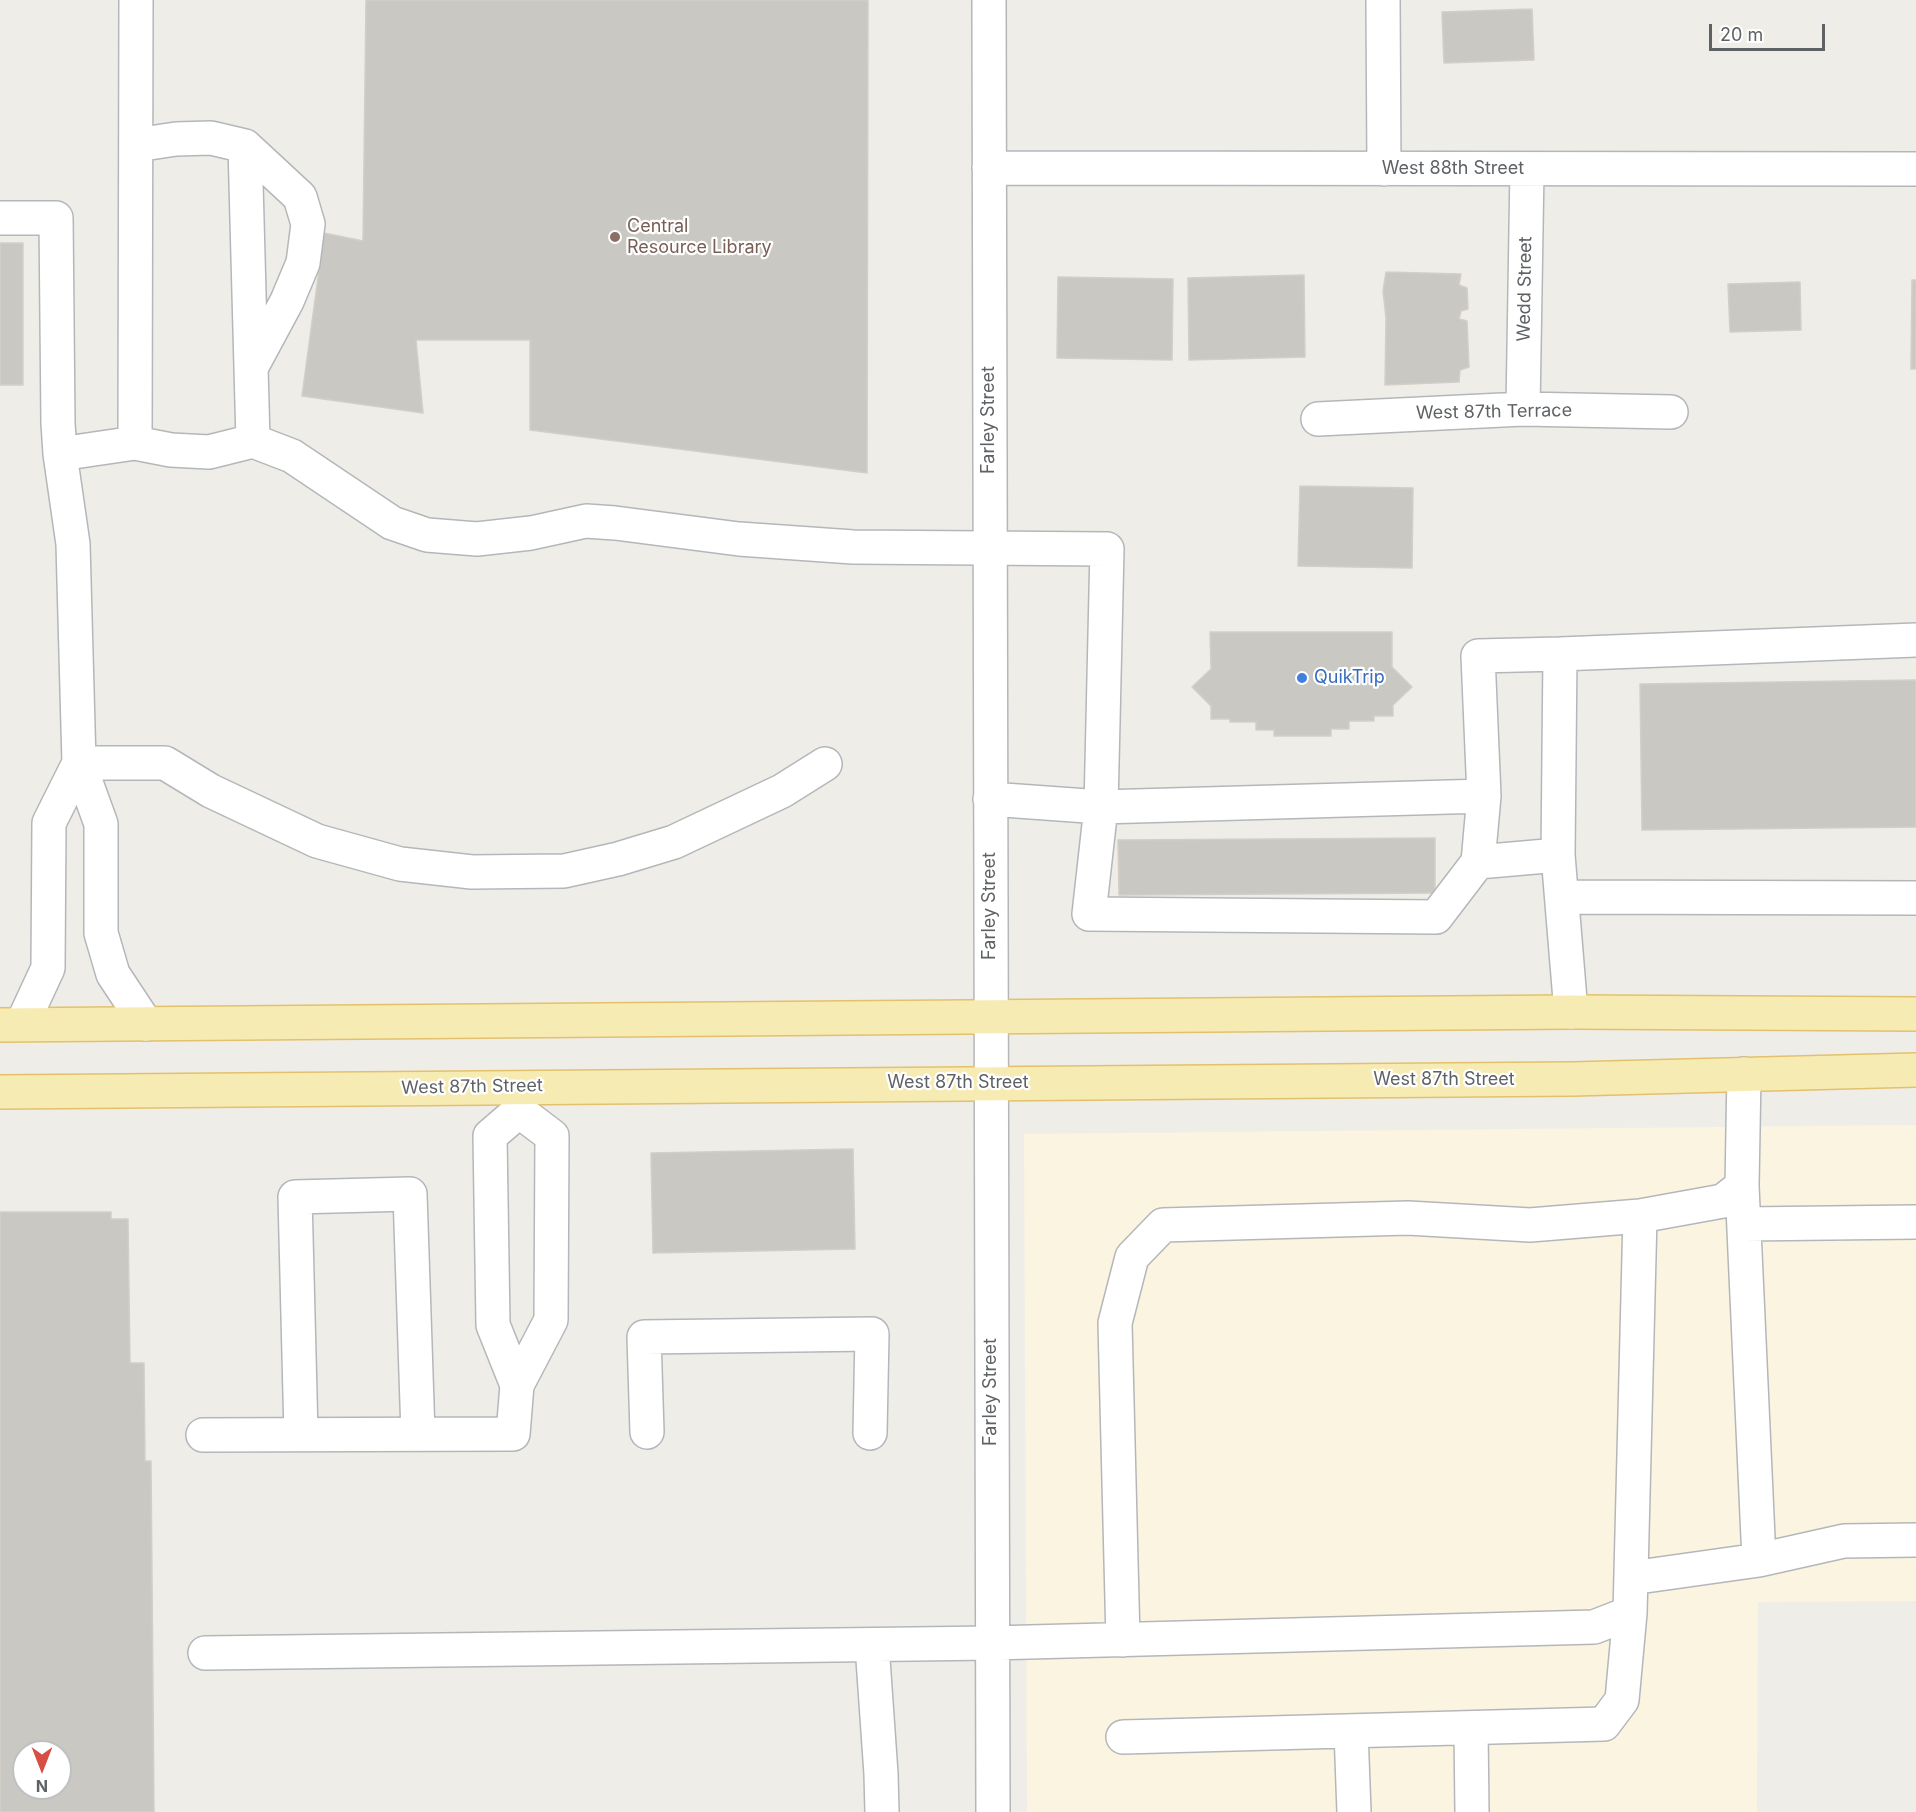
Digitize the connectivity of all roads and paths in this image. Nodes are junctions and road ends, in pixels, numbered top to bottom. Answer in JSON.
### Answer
{"nodes":[{"id":1,"x":136,"y":0,"type":"edge"},
{"id":2,"x":989,"y":0,"type":"edge"},
{"id":3,"x":1383,"y":0,"type":"edge"},
{"id":4,"x":136,"y":145,"type":"junction"},
{"id":5,"x":245,"y":146,"type":"junction"},
{"id":6,"x":989,"y":168,"type":"junction"},
{"id":7,"x":1384,"y":169,"type":"junction"},
{"id":8,"x":1527,"y":169,"type":"junction"},
{"id":9,"x":1916,"y":169,"type":"edge"},
{"id":10,"x":0,"y":218,"type":"edge"},
{"id":11,"x":251,"y":368,"type":"junction"},
{"id":12,"x":1523,"y":409,"type":"junction"},
{"id":13,"x":1671,"y":412,"type":"dead end"},
{"id":14,"x":1318,"y":419,"type":"dead end"},
{"id":15,"x":253,"y":441,"type":"junction"},
{"id":16,"x":135,"y":443,"type":"junction"},
{"id":17,"x":60,"y":454,"type":"junction"},
{"id":18,"x":990,"y":549,"type":"junction"},
{"id":19,"x":1916,"y":640,"type":"edge"},
{"id":20,"x":1560,"y":654,"type":"junction"},
{"id":21,"x":79,"y":763,"type":"junction"},
{"id":22,"x":825,"y":764,"type":"dead end"},
{"id":23,"x":1484,"y":796,"type":"junction"},
{"id":24,"x":990,"y":799,"type":"junction"},
{"id":25,"x":1101,"y":807,"type":"junction"},
{"id":26,"x":1558,"y":855,"type":"junction"},
{"id":27,"x":1478,"y":862,"type":"junction"},
{"id":28,"x":1562,"y":897,"type":"junction"},
{"id":29,"x":1916,"y":898,"type":"edge"},
{"id":30,"x":1571,"y":1012,"type":"junction"},
{"id":31,"x":1916,"y":1014,"type":"edge"},
{"id":32,"x":990,"y":1017,"type":"junction"},
{"id":33,"x":146,"y":1024,"type":"junction"},
{"id":34,"x":11,"y":1025,"type":"edge"},
{"id":35,"x":1916,"y":1070,"type":"edge"},
{"id":36,"x":1744,"y":1074,"type":"junction"},
{"id":37,"x":990,"y":1083,"type":"junction"},
{"id":38,"x":0,"y":1092,"type":"edge"},
{"id":39,"x":519,"y":1099,"type":"junction"},
{"id":40,"x":1742,"y":1186,"type":"junction"},
{"id":41,"x":1640,"y":1216,"type":"junction"},
{"id":42,"x":1916,"y":1221,"type":"edge"},
{"id":43,"x":1744,"y":1224,"type":"junction"},
{"id":44,"x":518,"y":1385,"type":"junction"},
{"id":45,"x":647,"y":1432,"type":"dead end"},
{"id":46,"x":870,"y":1432,"type":"dead end"},
{"id":47,"x":301,"y":1434,"type":"junction"},
{"id":48,"x":418,"y":1434,"type":"junction"},
{"id":49,"x":203,"y":1435,"type":"dead end"},
{"id":50,"x":1916,"y":1540,"type":"edge"},
{"id":51,"x":1759,"y":1560,"type":"junction"},
{"id":52,"x":1631,"y":1578,"type":"junction"},
{"id":53,"x":1630,"y":1613,"type":"junction"},
{"id":54,"x":1123,"y":1640,"type":"junction"},
{"id":55,"x":992,"y":1643,"type":"junction"},
{"id":56,"x":872,"y":1645,"type":"junction"},
{"id":57,"x":206,"y":1653,"type":"dead end"},
{"id":58,"x":1471,"y":1728,"type":"junction"},
{"id":59,"x":1351,"y":1731,"type":"junction"},
{"id":60,"x":1123,"y":1737,"type":"dead end"},
{"id":61,"x":882,"y":1812,"type":"edge"},
{"id":62,"x":993,"y":1812,"type":"edge"},
{"id":63,"x":1354,"y":1812,"type":"edge"},
{"id":64,"x":1472,"y":1812,"type":"edge"}],
"edges":[{"from":1,"to":4,"type":"street"},
{"from":2,"to":6,"type":"street","name":"Farley Street"},
{"from":3,"to":7,"type":"street"},
{"from":4,"to":5,"type":"street"},
{"from":4,"to":16,"type":"street"},
{"from":5,"to":11,"type":"street"},
{"from":5,"to":11,"type":"street"},
{"from":6,"to":7,"type":"street","name":"West 88th Street"},
{"from":6,"to":18,"type":"street","name":"Farley Street"},
{"from":7,"to":8,"type":"street","name":"West 88th Street"},
{"from":8,"to":9,"type":"street","name":"West 88th Street"},
{"from":8,"to":12,"type":"street","name":"Wedd Street"},
{"from":10,"to":17,"type":"street"},
{"from":11,"to":15,"type":"street"},
{"from":12,"to":13,"type":"street","name":"West 87th Terrace"},
{"from":12,"to":14,"type":"street","name":"West 87th Terrace"},
{"from":15,"to":16,"type":"street"},
{"from":15,"to":18,"type":"street"},
{"from":16,"to":17,"type":"street"},
{"from":17,"to":21,"type":"street"},
{"from":18,"to":24,"type":"street","name":"Farley Street"},
{"from":18,"to":25,"type":"street"},
{"from":19,"to":20,"type":"street"},
{"from":20,"to":23,"type":"street"},
{"from":20,"to":26,"type":"street"},
{"from":21,"to":22,"type":"street"},
{"from":21,"to":33,"type":"street"},
{"from":21,"to":34,"type":"street"},
{"from":23,"to":25,"type":"street"},
{"from":23,"to":27,"type":"street"},
{"from":24,"to":25,"type":"street"},
{"from":24,"to":32,"type":"street","name":"Farley Street"},
{"from":25,"to":27,"type":"street"},
{"from":26,"to":27,"type":"street"},
{"from":26,"to":28,"type":"street"},
{"from":28,"to":29,"type":"street"},
{"from":28,"to":30,"type":"street"},
{"from":30,"to":31,"type":"main road"},
{"from":30,"to":32,"type":"main road"},
{"from":32,"to":33,"type":"main road"},
{"from":32,"to":37,"type":"street","name":"Farley Street"},
{"from":33,"to":34,"type":"main road"},
{"from":35,"to":36,"type":"main road","name":"West 87th Street"},
{"from":36,"to":37,"type":"main road","name":"West 87th Street"},
{"from":36,"to":40,"type":"street"},
{"from":37,"to":39,"type":"main road","name":"West 87th Street"},
{"from":37,"to":55,"type":"street","name":"Farley Street"},
{"from":38,"to":39,"type":"main road","name":"West 87th Street"},
{"from":39,"to":44,"type":"street"},
{"from":39,"to":44,"type":"street"},
{"from":40,"to":41,"type":"street"},
{"from":40,"to":43,"type":"street"},
{"from":41,"to":52,"type":"street"},
{"from":41,"to":54,"type":"street"},
{"from":42,"to":43,"type":"street"},
{"from":43,"to":51,"type":"street"},
{"from":44,"to":48,"type":"street"},
{"from":45,"to":46,"type":"street"},
{"from":47,"to":48,"type":"street"},
{"from":47,"to":48,"type":"street"},
{"from":47,"to":49,"type":"street"},
{"from":50,"to":51,"type":"street"},
{"from":51,"to":52,"type":"street"},
{"from":52,"to":53,"type":"street"},
{"from":53,"to":54,"type":"street"},
{"from":53,"to":58,"type":"street"},
{"from":54,"to":55,"type":"street"},
{"from":55,"to":56,"type":"street"},
{"from":55,"to":62,"type":"street","name":"Farley Street"},
{"from":56,"to":57,"type":"street"},
{"from":56,"to":61,"type":"street"},
{"from":58,"to":59,"type":"street"},
{"from":58,"to":64,"type":"street"},
{"from":59,"to":60,"type":"street"},
{"from":59,"to":63,"type":"street"}]}
